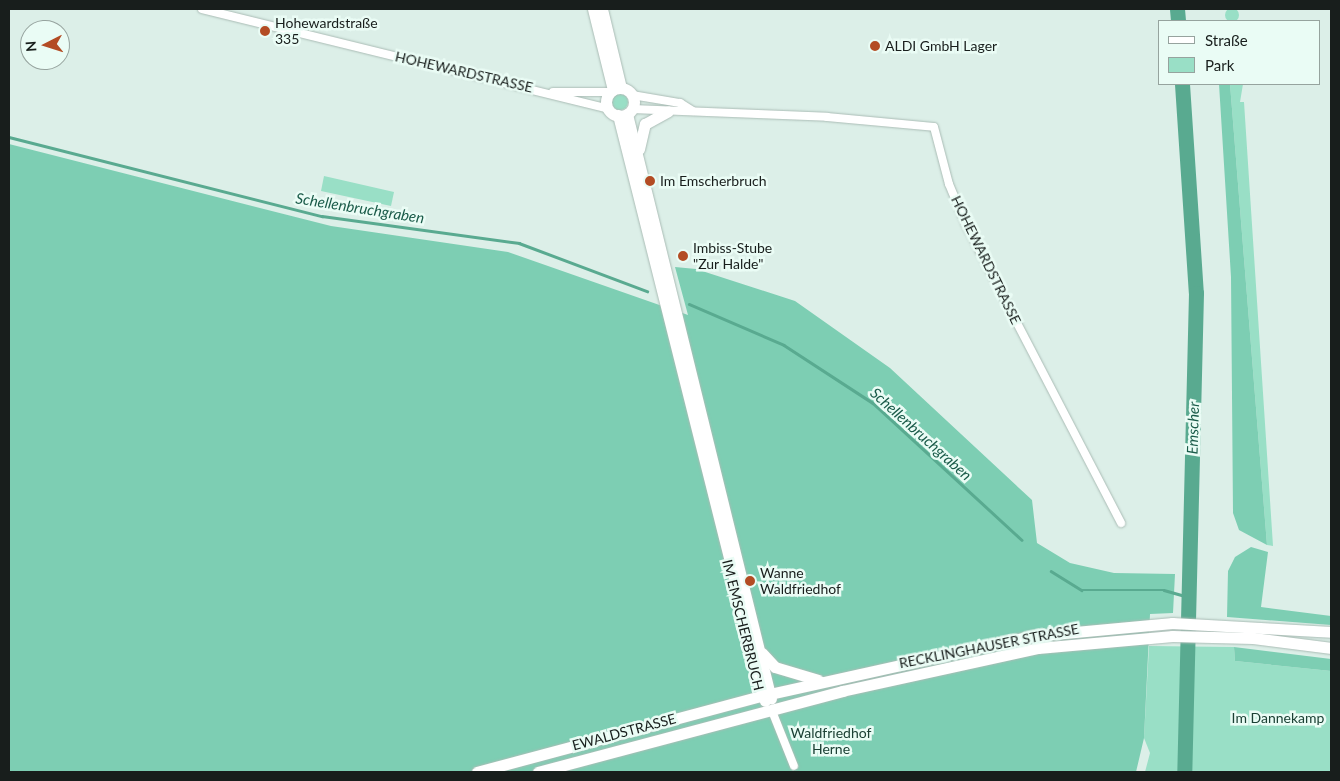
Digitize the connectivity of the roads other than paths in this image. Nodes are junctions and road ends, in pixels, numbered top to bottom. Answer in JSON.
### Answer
{"nodes":[{"id":1,"x":202,"y":9,"type":"edge"},
{"id":2,"x":593,"y":9,"type":"edge"},
{"id":3,"x":602,"y":9,"type":"edge"},
{"id":4,"x":615,"y":90,"type":"junction"},
{"id":5,"x":551,"y":92,"type":"junction"},
{"id":6,"x":632,"y":95,"type":"junction"},
{"id":7,"x":668,"y":111,"type":"junction"},
{"id":8,"x":693,"y":111,"type":"junction"},
{"id":9,"x":621,"y":112,"type":"junction"},
{"id":10,"x":638,"y":160,"type":"junction"},
{"id":11,"x":1121,"y":524,"type":"dead end"},
{"id":12,"x":1331,"y":632,"type":"edge"},
{"id":13,"x":1331,"y":648,"type":"edge"},
{"id":14,"x":760,"y":652,"type":"junction"},
{"id":15,"x":823,"y":681,"type":"junction"},
{"id":16,"x":765,"y":695,"type":"junction"},
{"id":17,"x":772,"y":711,"type":"junction"},
{"id":18,"x":794,"y":766,"type":"dead end"},
{"id":19,"x":477,"y":772,"type":"edge"},
{"id":20,"x":538,"y":772,"type":"edge"}],
"edges":[{"from":1,"to":5,"type":"street","name":"HOHEWARDSTRASSE"},
{"from":2,"to":4,"type":"main road","name":"IM EMSCHERBRUCH"},
{"from":3,"to":4,"type":"main road","name":"IM EMSCHERBRUCH"},
{"from":4,"to":5,"type":"street","name":"HOHEWARDSTRASSE"},
{"from":4,"to":6,"type":"main road"},
{"from":4,"to":9,"type":"main road","name":"IM EMSCHERBRUCH"},
{"from":5,"to":9,"type":"street","name":"HOHEWARDSTRASSE"},
{"from":6,"to":8,"type":"street","name":"HOHEWARDSTRASSE"},
{"from":6,"to":9,"type":"main road","name":"IM EMSCHERBRUCH"},
{"from":7,"to":8,"type":"street","name":"HOHEWARDSTRASSE"},
{"from":7,"to":9,"type":"street","name":"HOHEWARDSTRASSE"},
{"from":7,"to":10,"type":"main road"},
{"from":8,"to":11,"type":"street","name":"HOHEWARDSTRASSE"},
{"from":9,"to":10,"type":"main road","name":"IM EMSCHERBRUCH"},
{"from":9,"to":16,"type":"main road","name":"IM EMSCHERBRUCH"},
{"from":10,"to":14,"type":"main road","name":"IM EMSCHERBRUCH"},
{"from":12,"to":15,"type":"main road","name":"RECKLINGHAUSER STRASSE"},
{"from":13,"to":17,"type":"main road","name":"RECKLINGHAUSER STRASSE"},
{"from":14,"to":15,"type":"main road"},
{"from":14,"to":16,"type":"main road","name":"IM EMSCHERBRUCH"},
{"from":15,"to":16,"type":"main road","name":"RECKLINGHAUSER STRASSE"},
{"from":16,"to":17,"type":"main road","name":"IM EMSCHERBRUCH"},
{"from":16,"to":19,"type":"main road","name":"EWALDSTRASSE"},
{"from":17,"to":18,"type":"street"},
{"from":17,"to":20,"type":"main road","name":"EWALDSTRASSE"}]}
